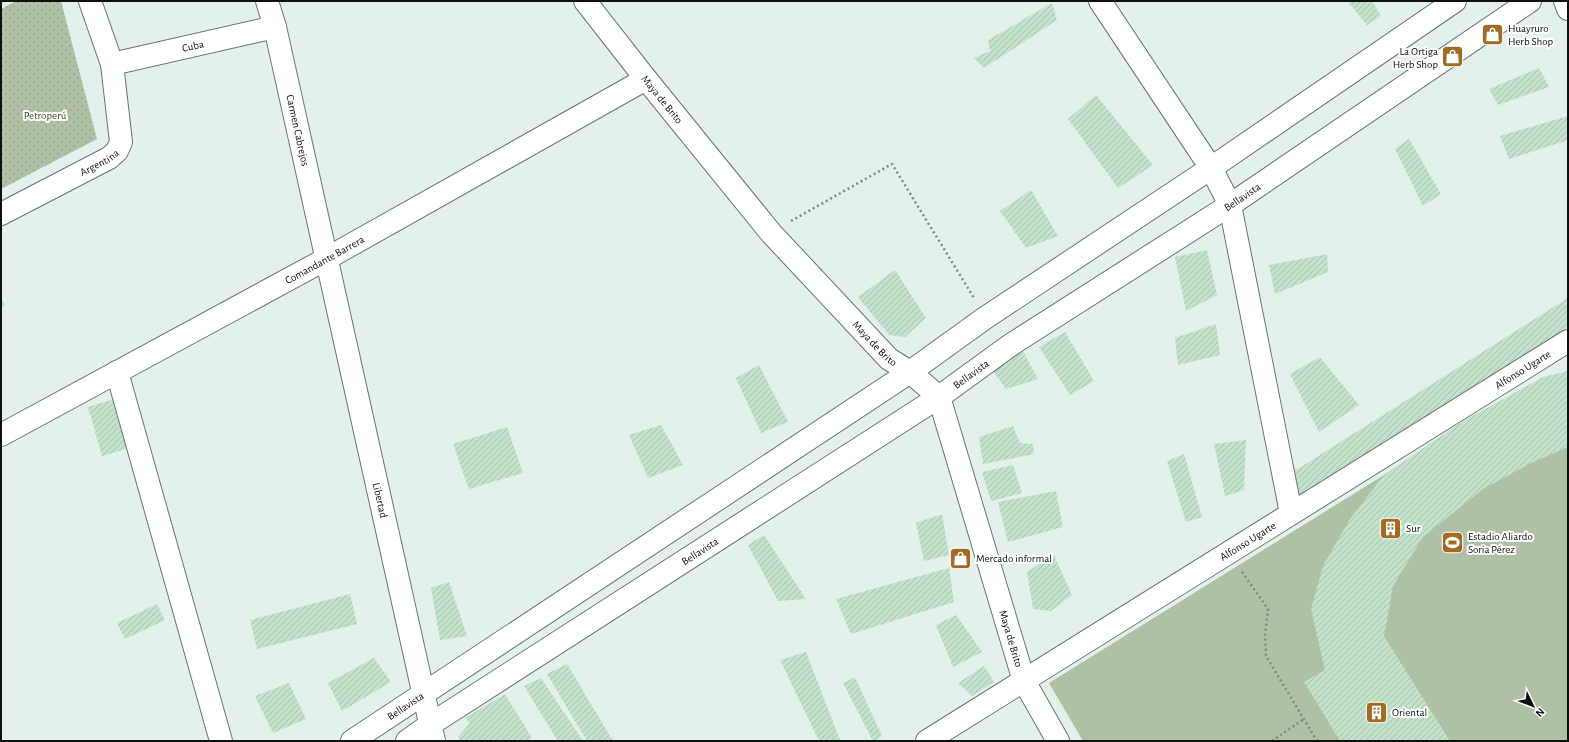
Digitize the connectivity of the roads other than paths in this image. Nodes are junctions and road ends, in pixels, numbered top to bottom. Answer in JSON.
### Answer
{"nodes":[{"id":1,"x":90,"y":1,"type":"edge"},
{"id":2,"x":267,"y":1,"type":"edge"},
{"id":3,"x":585,"y":1,"type":"edge"},
{"id":4,"x":1100,"y":1,"type":"edge"},
{"id":5,"x":1455,"y":1,"type":"edge"},
{"id":6,"x":1530,"y":1,"type":"edge"},
{"id":7,"x":1564,"y":1,"type":"edge"},
{"id":8,"x":1568,"y":9,"type":"edge"},
{"id":9,"x":275,"y":27,"type":"junction"},
{"id":10,"x":112,"y":64,"type":"junction"},
{"id":11,"x":646,"y":79,"type":"junction"},
{"id":12,"x":1211,"y":168,"type":"junction"},
{"id":13,"x":1230,"y":205,"type":"junction"},
{"id":14,"x":1,"y":214,"type":"edge"},
{"id":15,"x":326,"y":259,"type":"junction"},
{"id":16,"x":1568,"y":341,"type":"edge"},
{"id":17,"x":117,"y":372,"type":"junction"},
{"id":18,"x":910,"y":372,"type":"junction"},
{"id":19,"x":939,"y":397,"type":"junction"},
{"id":20,"x":1,"y":435,"type":"edge"},
{"id":21,"x":1291,"y":514,"type":"junction"},
{"id":22,"x":1024,"y":681,"type":"junction"},
{"id":23,"x":424,"y":694,"type":"junction"},
{"id":24,"x":432,"y":733,"type":"edge"},
{"id":25,"x":220,"y":741,"type":"edge"},
{"id":26,"x":352,"y":741,"type":"edge"},
{"id":27,"x":407,"y":741,"type":"edge"},
{"id":28,"x":927,"y":741,"type":"edge"},
{"id":29,"x":1058,"y":741,"type":"edge"}],
"edges":[{"from":1,"to":10,"type":"street","name":"Argentina"},
{"from":2,"to":9,"type":"street","name":"Carmen Cabrejos"},
{"from":3,"to":11,"type":"street","name":"Maya de Brito"},
{"from":4,"to":12,"type":"street"},
{"from":5,"to":12,"type":"street","name":"Bellavista"},
{"from":6,"to":13,"type":"street","name":"Bellavista"},
{"from":7,"to":8,"type":"street"},
{"from":9,"to":10,"type":"street","name":"Cuba"},
{"from":9,"to":15,"type":"street","name":"Carmen Cabrejos"},
{"from":10,"to":14,"type":"street","name":"Argentina"},
{"from":11,"to":15,"type":"street","name":"Comandante Barrera"},
{"from":11,"to":18,"type":"street","name":"Maya de Brito"},
{"from":12,"to":13,"type":"street"},
{"from":12,"to":18,"type":"street","name":"Bellavista"},
{"from":13,"to":19,"type":"street","name":"Bellavista"},
{"from":13,"to":21,"type":"street"},
{"from":15,"to":17,"type":"street","name":"Comandante Barrera"},
{"from":15,"to":23,"type":"street","name":"Libertad"},
{"from":16,"to":21,"type":"street","name":"Alfonso Ugarte"},
{"from":17,"to":20,"type":"street","name":"Comandante Barrera"},
{"from":17,"to":25,"type":"street"},
{"from":18,"to":19,"type":"street","name":"Maya de Brito"},
{"from":18,"to":23,"type":"street","name":"Bellavista"},
{"from":19,"to":22,"type":"street","name":"Maya de Brito"},
{"from":19,"to":24,"type":"street","name":"Bellavista"},
{"from":21,"to":22,"type":"street","name":"Alfonso Ugarte"},
{"from":22,"to":28,"type":"street","name":"Alfonso Ugarte"},
{"from":22,"to":29,"type":"street","name":"Maya de Brito"},
{"from":23,"to":24,"type":"street","name":"Libertad"},
{"from":23,"to":26,"type":"street","name":"Bellavista"},
{"from":24,"to":27,"type":"street","name":"Bellavista"}]}
